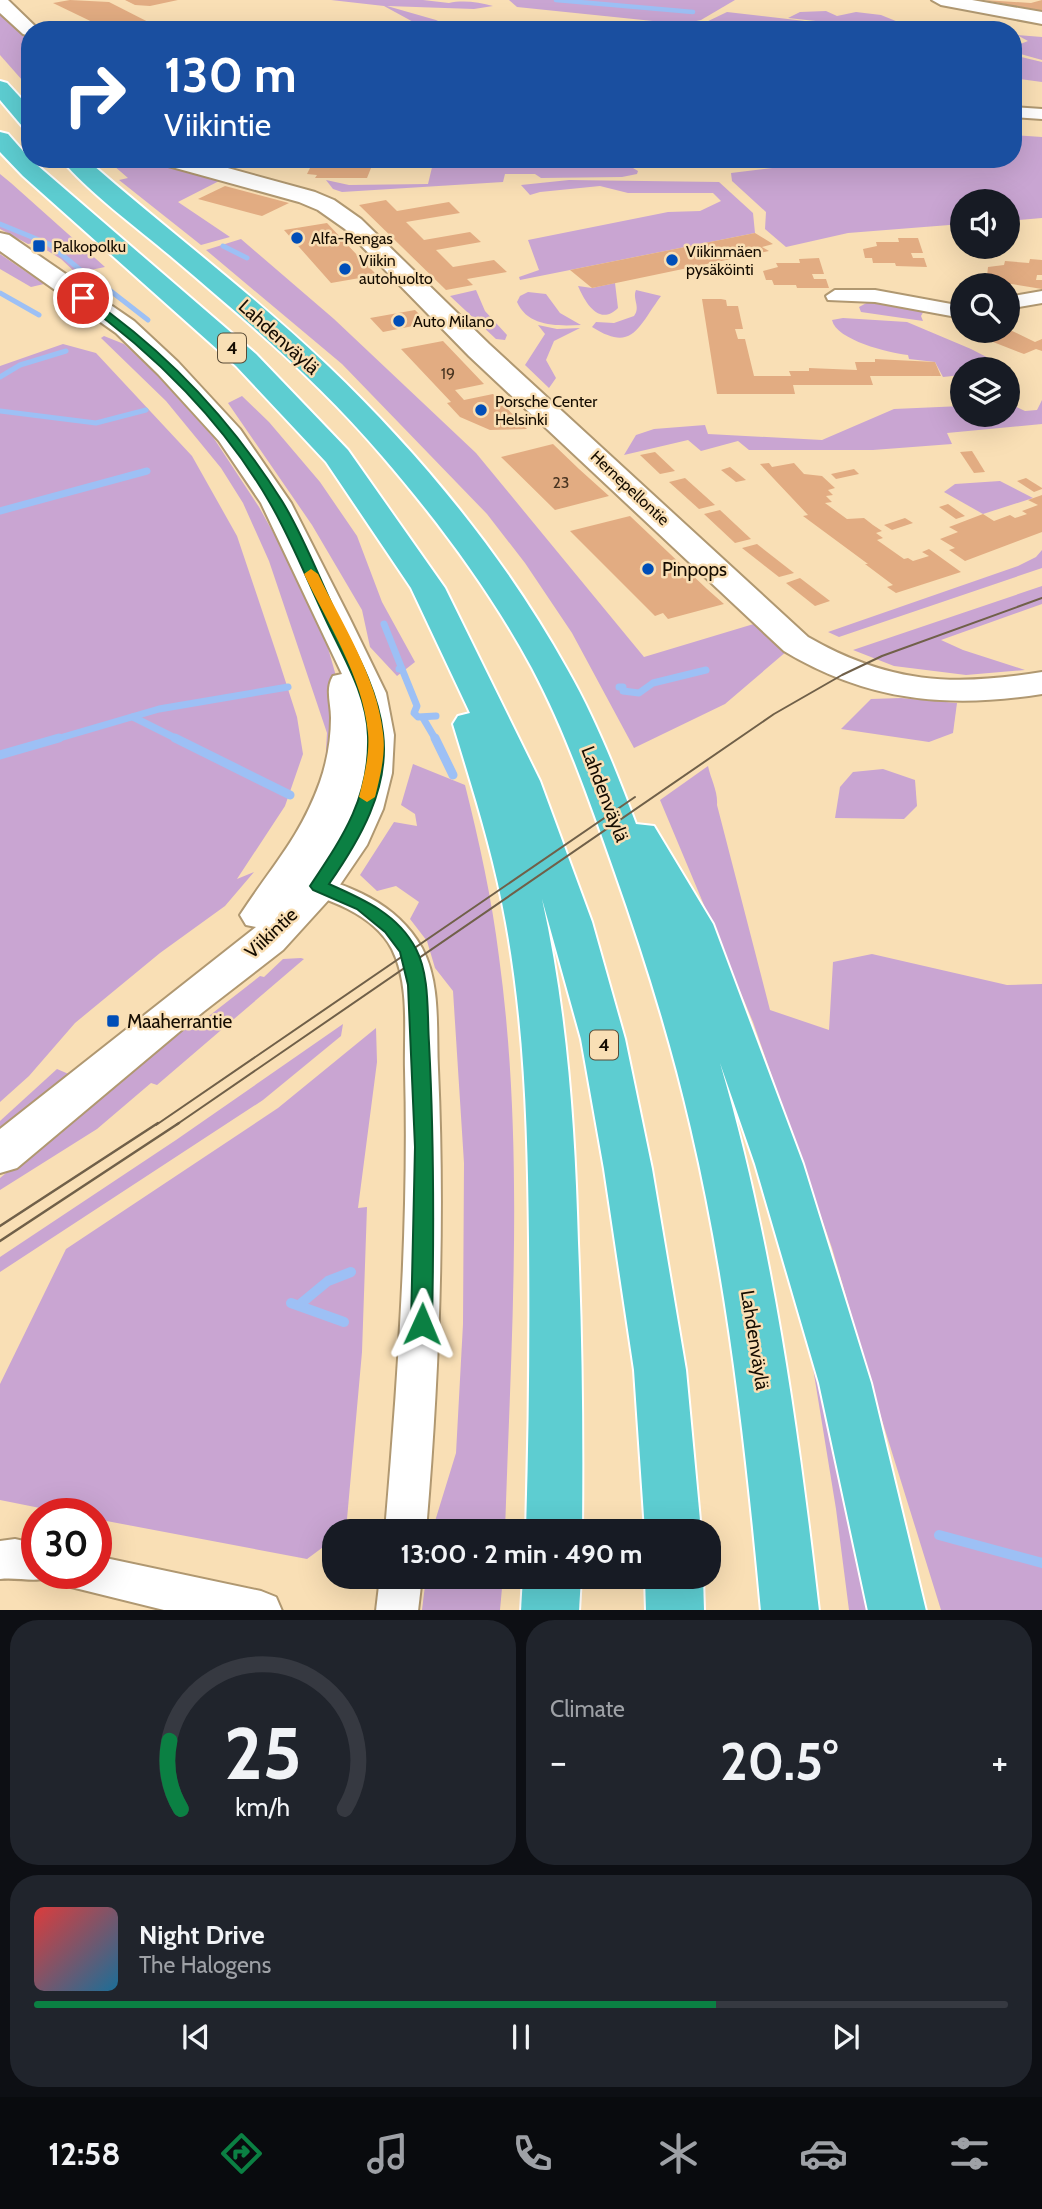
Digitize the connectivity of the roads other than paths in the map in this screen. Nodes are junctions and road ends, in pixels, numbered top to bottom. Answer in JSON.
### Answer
{"nodes":[{"id":1,"x":941,"y":0,"type":"edge"},
{"id":2,"x":0,"y":3,"type":"edge"},
{"id":3,"x":1042,"y":18,"type":"edge"},
{"id":4,"x":21,"y":22,"type":"edge"},
{"id":5,"x":0,"y":87,"type":"edge"},
{"id":6,"x":21,"y":111,"type":"edge"},
{"id":7,"x":1022,"y":112,"type":"edge"},
{"id":8,"x":1042,"y":114,"type":"edge"},
{"id":9,"x":0,"y":139,"type":"edge"},
{"id":10,"x":21,"y":161,"type":"edge"},
{"id":11,"x":28,"y":168,"type":"edge"},
{"id":12,"x":83,"y":168,"type":"edge"},
{"id":13,"x":202,"y":168,"type":"edge"},
{"id":14,"x":0,"y":240,"type":"edge"},
{"id":15,"x":835,"y":296,"type":"dead end"},
{"id":16,"x":1042,"y":297,"type":"edge"},
{"id":17,"x":1020,"y":301,"type":"edge"},
{"id":18,"x":950,"y":310,"type":"edge"},
{"id":19,"x":428,"y":588,"type":"junction"},
{"id":20,"x":1042,"y":682,"type":"edge"},
{"id":21,"x":584,"y":739,"type":"junction"},
{"id":22,"x":305,"y":882,"type":"junction"},
{"id":23,"x":0,"y":1155,"type":"edge"},
{"id":24,"x":407,"y":1519,"type":"edge"},
{"id":25,"x":554,"y":1519,"type":"edge"},
{"id":26,"x":672,"y":1519,"type":"edge"},
{"id":27,"x":21,"y":1559,"type":"edge"},
{"id":28,"x":0,"y":1560,"type":"edge"},
{"id":29,"x":112,"y":1579,"type":"edge"},
{"id":30,"x":400,"y":1589,"type":"edge"},
{"id":31,"x":551,"y":1589,"type":"edge"},
{"id":32,"x":675,"y":1589,"type":"edge"},
{"id":33,"x":256,"y":1610,"type":"edge"},
{"id":34,"x":397,"y":1610,"type":"edge"},
{"id":35,"x":550,"y":1610,"type":"edge"},
{"id":36,"x":676,"y":1610,"type":"edge"},
{"id":37,"x":790,"y":1610,"type":"edge"},
{"id":38,"x":897,"y":1610,"type":"edge"}],
"edges":[{"from":1,"to":3,"type":"street"},
{"from":2,"to":4,"type":"street"},
{"from":5,"to":6,"type":"highway"},
{"from":7,"to":8,"type":"street"},
{"from":9,"to":10,"type":"highway","name":"Lahdenväylä","number":"4"},
{"from":11,"to":19,"type":"highway","name":"Lahdenväylä","number":"4"},
{"from":12,"to":21,"type":"highway","name":"Lahdenväylä","number":"4"},
{"from":13,"to":20,"type":"street","name":"Hernepellontie"},
{"from":14,"to":22,"type":"street","name":"Viikintie"},
{"from":15,"to":18,"type":"street"},
{"from":16,"to":17,"type":"street"},
{"from":19,"to":25,"type":"highway"},
{"from":19,"to":26,"type":"highway","name":"Lahdenväylä","number":"4"},
{"from":21,"to":37,"type":"highway","name":"Lahdenväylä","number":"4"},
{"from":21,"to":38,"type":"highway"},
{"from":22,"to":23,"type":"street","name":"Viikintie"},
{"from":22,"to":24,"type":"street"},
{"from":27,"to":28,"type":"street"},
{"from":29,"to":33,"type":"street"},
{"from":30,"to":34,"type":"street"},
{"from":31,"to":35,"type":"highway"},
{"from":32,"to":36,"type":"highway"}]}
